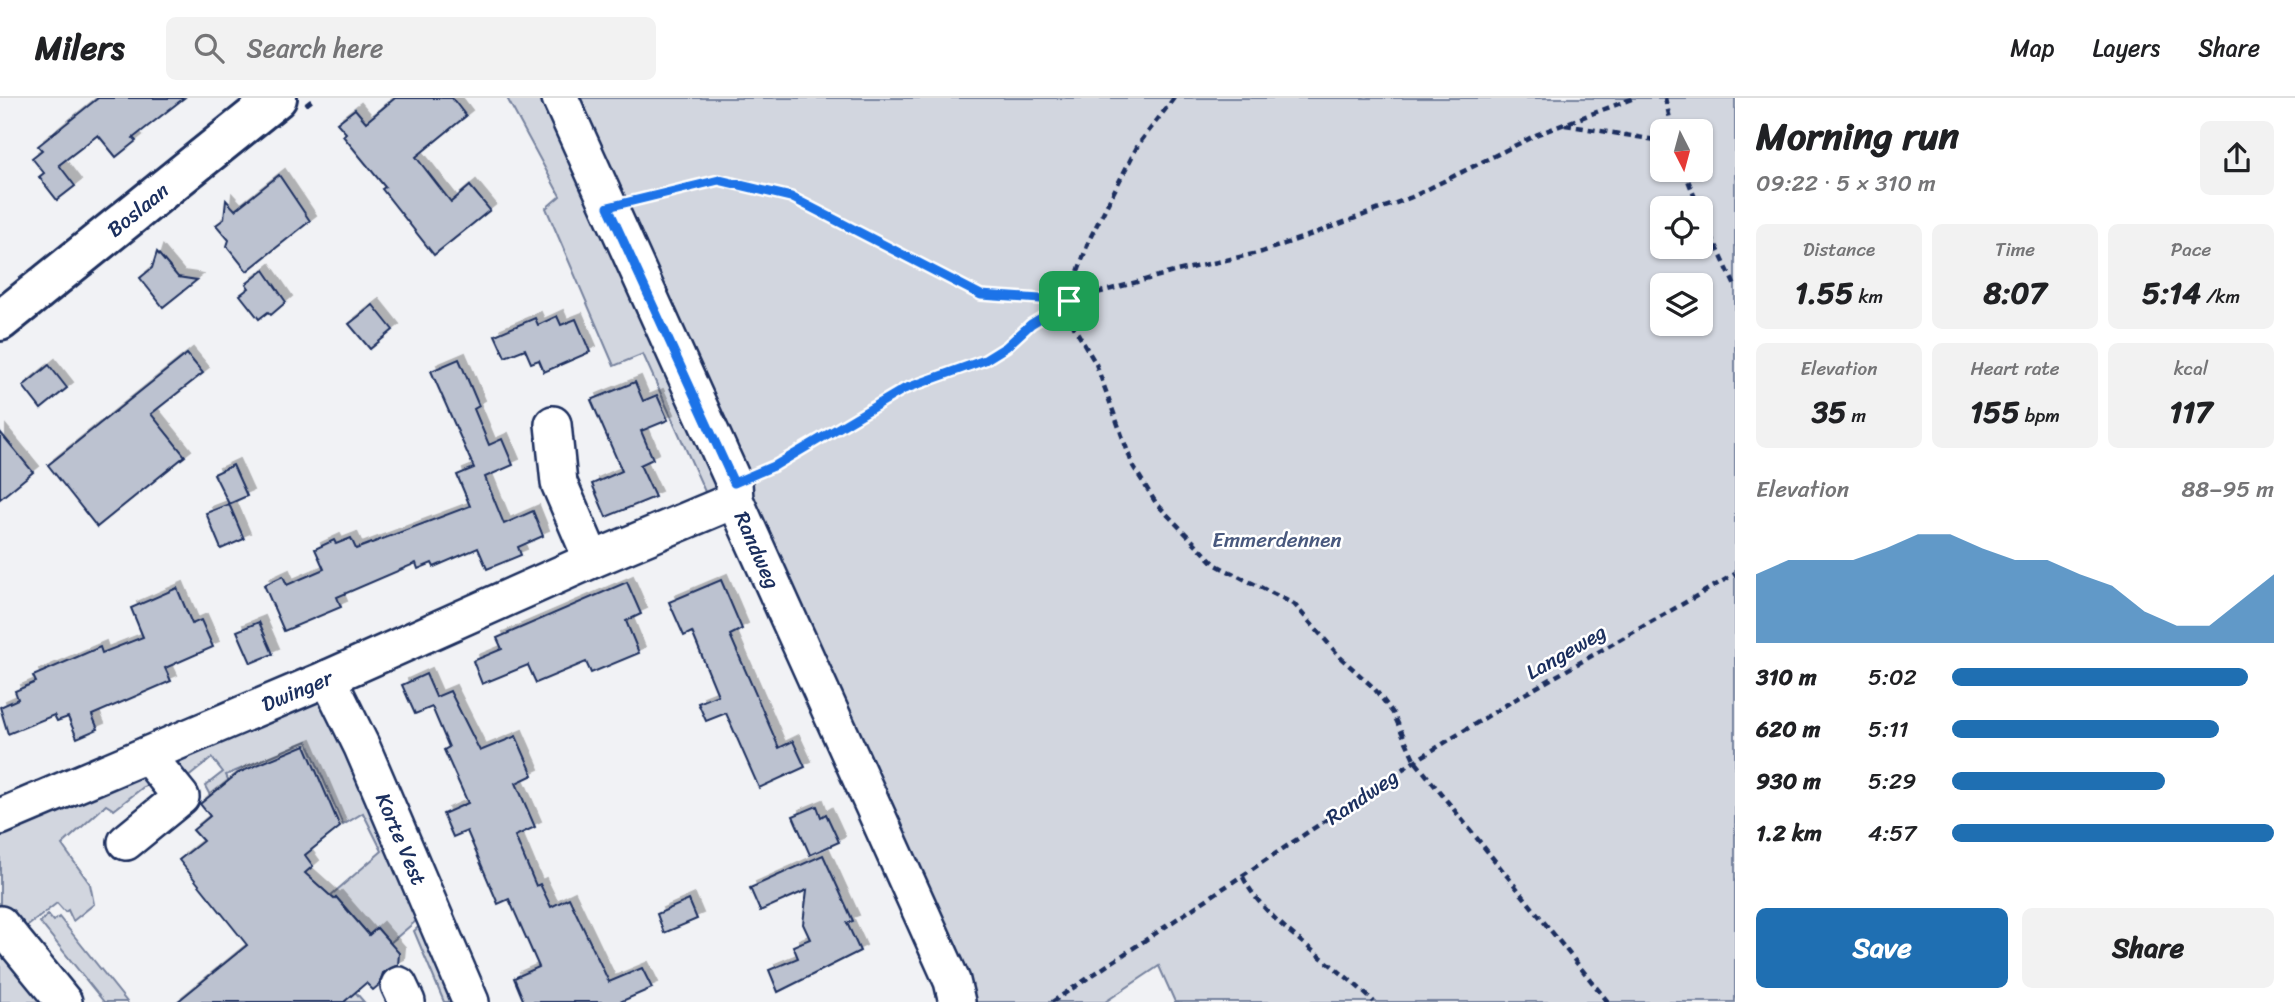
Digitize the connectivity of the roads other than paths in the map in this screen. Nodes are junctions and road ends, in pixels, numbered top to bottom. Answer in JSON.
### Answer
{"nodes":[{"id":1,"x":277,"y":98,"type":"edge"},
{"id":2,"x":560,"y":98,"type":"edge"},
{"id":3,"x":0,"y":321,"type":"edge"},
{"id":4,"x":553,"y":424,"type":"dead end"},
{"id":5,"x":734,"y":491,"type":"junction"},
{"id":6,"x":592,"y":560,"type":"junction"},
{"id":7,"x":328,"y":678,"type":"junction"},
{"id":8,"x":147,"y":755,"type":"junction"},
{"id":9,"x":0,"y":817,"type":"edge"},
{"id":10,"x":126,"y":842,"type":"dead end"},
{"id":11,"x":0,"y":924,"type":"edge"},
{"id":12,"x":64,"y":1002,"type":"edge"},
{"id":13,"x":471,"y":1002,"type":"edge"},
{"id":14,"x":957,"y":1002,"type":"edge"}],
"edges":[{"from":1,"to":3,"type":"main road","name":"Boslaan"},
{"from":2,"to":5,"type":"street","name":"Randweg"},
{"from":4,"to":6,"type":"street"},
{"from":5,"to":6,"type":"street","name":"Dwinger"},
{"from":5,"to":14,"type":"street","name":"Randweg"},
{"from":6,"to":7,"type":"street","name":"Dwinger"},
{"from":7,"to":8,"type":"street","name":"Dwinger"},
{"from":7,"to":13,"type":"street","name":"Korte Vest"},
{"from":8,"to":9,"type":"street","name":"Dwinger"},
{"from":8,"to":10,"type":"street"},
{"from":11,"to":12,"type":"street"}]}
